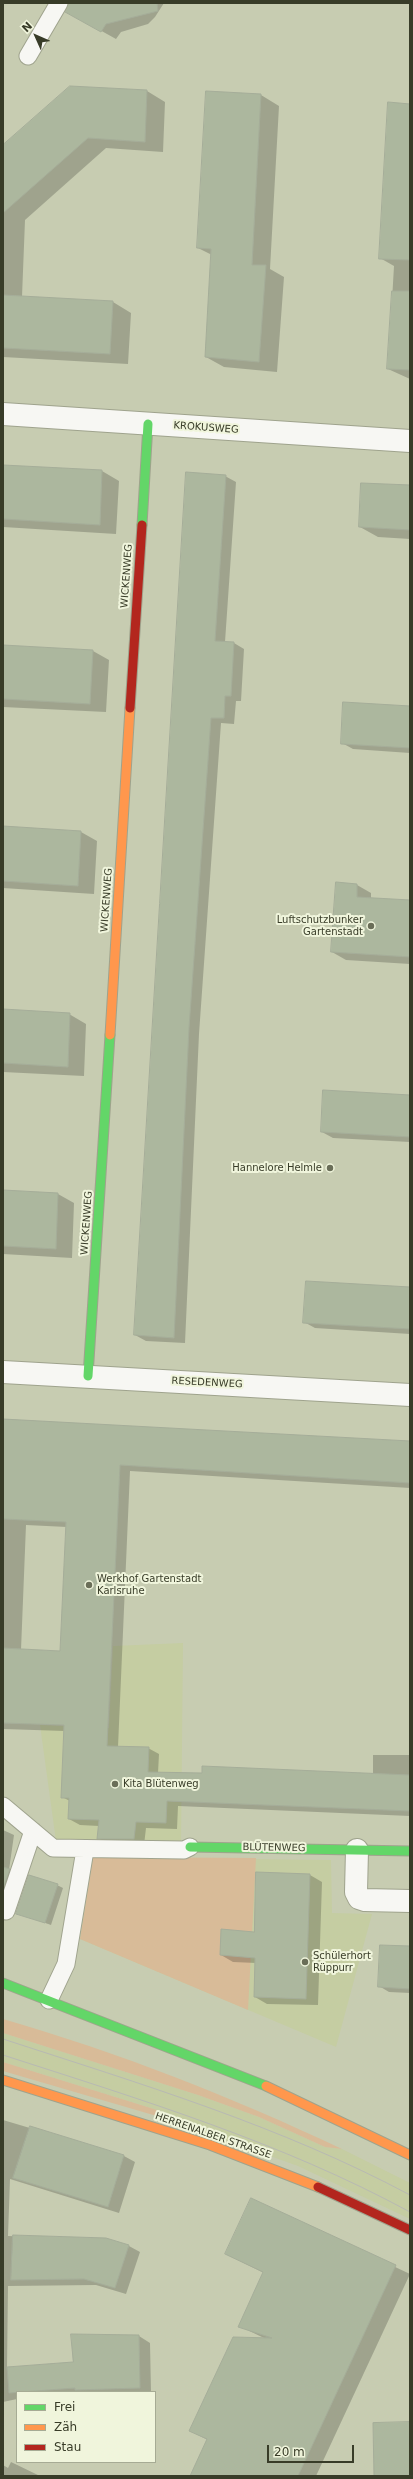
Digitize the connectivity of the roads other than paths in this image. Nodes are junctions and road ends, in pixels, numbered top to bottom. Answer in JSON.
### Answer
{"nodes":[{"id":1,"x":59,"y":3,"type":"edge"},
{"id":2,"x":28,"y":56,"type":"dead end"},
{"id":3,"x":3,"y":414,"type":"edge"},
{"id":4,"x":148,"y":424,"type":"junction"},
{"id":5,"x":410,"y":441,"type":"edge"},
{"id":6,"x":3,"y":1372,"type":"edge"},
{"id":7,"x":88,"y":1376,"type":"junction"},
{"id":8,"x":410,"y":1395,"type":"edge"},
{"id":9,"x":3,"y":1806,"type":"edge"},
{"id":10,"x":32,"y":1831,"type":"junction"},
{"id":11,"x":190,"y":1847,"type":"joint"},
{"id":12,"x":85,"y":1850,"type":"junction"},
{"id":13,"x":357,"y":1850,"type":"junction"},
{"id":14,"x":410,"y":1851,"type":"edge"},
{"id":15,"x":410,"y":1901,"type":"edge"},
{"id":16,"x":6,"y":1912,"type":"dead end"},
{"id":17,"x":3,"y":1983,"type":"edge"},
{"id":18,"x":10,"y":1996,"type":"dead end"},
{"id":19,"x":49,"y":2000,"type":"junction"},
{"id":20,"x":76,"y":2011,"type":"junction"},
{"id":21,"x":3,"y":2080,"type":"edge"},
{"id":22,"x":410,"y":2155,"type":"edge"},
{"id":23,"x":410,"y":2230,"type":"edge"}],
"edges":[{"from":1,"to":2,"type":"lane"},
{"from":3,"to":4,"type":"street","name":"KROKUSWEG"},
{"from":4,"to":5,"type":"street","name":"KROKUSWEG"},
{"from":4,"to":7,"type":"street","name":"WICKENWEG"},
{"from":6,"to":7,"type":"street","name":"RESEDENWEG"},
{"from":7,"to":8,"type":"street","name":"RESEDENWEG"},
{"from":9,"to":10,"type":"lane"},
{"from":10,"to":12,"type":"lane"},
{"from":10,"to":16,"type":"lane"},
{"from":11,"to":12,"type":"lane"},
{"from":11,"to":13,"type":"street","name":"BLÜTENWEG"},
{"from":12,"to":19,"type":"lane"},
{"from":13,"to":14,"type":"street","name":"BLÜTENWEG"},
{"from":13,"to":15,"type":"street"},
{"from":17,"to":19,"type":"street"},
{"from":18,"to":20,"type":"street"},
{"from":19,"to":20,"type":"street"},
{"from":20,"to":22,"type":"street"},
{"from":21,"to":23,"type":"street","name":"HERRENALBER STRASSE"}]}
